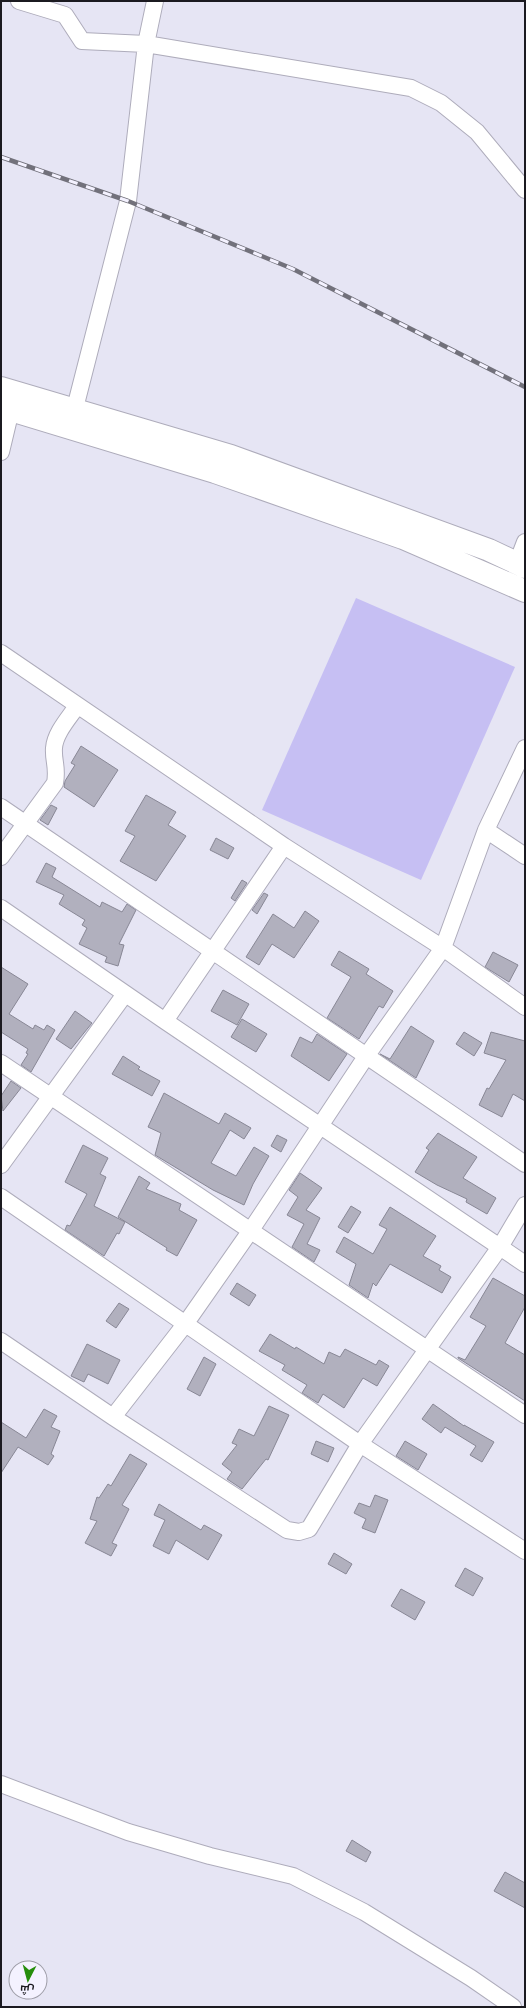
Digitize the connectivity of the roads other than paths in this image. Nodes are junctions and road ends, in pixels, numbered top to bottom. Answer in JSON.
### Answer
{"nodes":[{"id":1,"x":19,"y":1,"type":"edge"},
{"id":2,"x":155,"y":1,"type":"edge"},
{"id":3,"x":146,"y":44,"type":"junction"},
{"id":4,"x":525,"y":190,"type":"edge"},
{"id":5,"x":1,"y":388,"type":"edge"},
{"id":6,"x":75,"y":408,"type":"junction"},
{"id":7,"x":6,"y":409,"type":"edge"},
{"id":8,"x":1,"y":452,"type":"edge"},
{"id":9,"x":525,"y":542,"type":"edge"},
{"id":10,"x":521,"y":565,"type":"edge"},
{"id":11,"x":525,"y":591,"type":"edge"},
{"id":12,"x":1,"y":653,"type":"edge"},
{"id":13,"x":77,"y":706,"type":"junction"},
{"id":14,"x":525,"y":748,"type":"edge"},
{"id":15,"x":1,"y":807,"type":"edge"},
{"id":16,"x":26,"y":824,"type":"junction"},
{"id":17,"x":486,"y":830,"type":"junction"},
{"id":18,"x":284,"y":846,"type":"junction"},
{"id":19,"x":525,"y":856,"type":"edge"},
{"id":20,"x":1,"y":857,"type":"edge"},
{"id":21,"x":1,"y":908,"type":"edge"},
{"id":22,"x":443,"y":948,"type":"junction"},
{"id":23,"x":213,"y":951,"type":"junction"},
{"id":24,"x":125,"y":994,"type":"junction"},
{"id":25,"x":525,"y":1007,"type":"edge"},
{"id":26,"x":165,"y":1021,"type":"junction"},
{"id":27,"x":367,"y":1055,"type":"junction"},
{"id":28,"x":1,"y":1062,"type":"edge"},
{"id":29,"x":52,"y":1096,"type":"junction"},
{"id":30,"x":320,"y":1126,"type":"junction"},
{"id":31,"x":525,"y":1164,"type":"edge"},
{"id":32,"x":1,"y":1165,"type":"edge"},
{"id":33,"x":1,"y":1197,"type":"edge"},
{"id":34,"x":525,"y":1205,"type":"edge"},
{"id":35,"x":251,"y":1230,"type":"junction"},
{"id":36,"x":500,"y":1247,"type":"junction"},
{"id":37,"x":525,"y":1264,"type":"edge"},
{"id":38,"x":186,"y":1323,"type":"junction"},
{"id":39,"x":1,"y":1341,"type":"edge"},
{"id":40,"x":428,"y":1348,"type":"junction"},
{"id":41,"x":525,"y":1415,"type":"edge"},
{"id":42,"x":113,"y":1417,"type":"junction"},
{"id":43,"x":360,"y":1444,"type":"junction"},
{"id":44,"x":525,"y":1551,"type":"edge"},
{"id":45,"x":1,"y":1784,"type":"edge"},
{"id":46,"x":512,"y":2007,"type":"edge"}],
"edges":[{"from":1,"to":3,"type":"street"},
{"from":2,"to":3,"type":"street"},
{"from":3,"to":4,"type":"street"},
{"from":3,"to":6,"type":"street"},
{"from":5,"to":6,"type":"street"},
{"from":6,"to":10,"type":"street"},
{"from":7,"to":8,"type":"street"},
{"from":7,"to":11,"type":"street"},
{"from":9,"to":10,"type":"street"},
{"from":12,"to":13,"type":"street"},
{"from":13,"to":16,"type":"street"},
{"from":13,"to":18,"type":"street"},
{"from":14,"to":17,"type":"street"},
{"from":15,"to":16,"type":"street"},
{"from":16,"to":20,"type":"street"},
{"from":16,"to":23,"type":"street"},
{"from":17,"to":19,"type":"street"},
{"from":17,"to":22,"type":"street"},
{"from":18,"to":22,"type":"street"},
{"from":18,"to":23,"type":"street"},
{"from":21,"to":24,"type":"street"},
{"from":22,"to":25,"type":"street"},
{"from":22,"to":27,"type":"street"},
{"from":23,"to":26,"type":"street"},
{"from":23,"to":27,"type":"street"},
{"from":24,"to":26,"type":"street"},
{"from":24,"to":29,"type":"street"},
{"from":26,"to":30,"type":"street"},
{"from":27,"to":30,"type":"street"},
{"from":27,"to":31,"type":"street"},
{"from":28,"to":29,"type":"street"},
{"from":29,"to":32,"type":"street"},
{"from":29,"to":35,"type":"street"},
{"from":30,"to":35,"type":"street"},
{"from":30,"to":36,"type":"street"},
{"from":33,"to":38,"type":"street"},
{"from":34,"to":36,"type":"street"},
{"from":35,"to":38,"type":"street"},
{"from":35,"to":40,"type":"street"},
{"from":36,"to":37,"type":"street"},
{"from":36,"to":40,"type":"street"},
{"from":38,"to":42,"type":"street"},
{"from":38,"to":43,"type":"street"},
{"from":39,"to":42,"type":"street"},
{"from":40,"to":41,"type":"street"},
{"from":40,"to":43,"type":"street"},
{"from":42,"to":43,"type":"street"},
{"from":43,"to":44,"type":"street"},
{"from":45,"to":46,"type":"street"}]}
